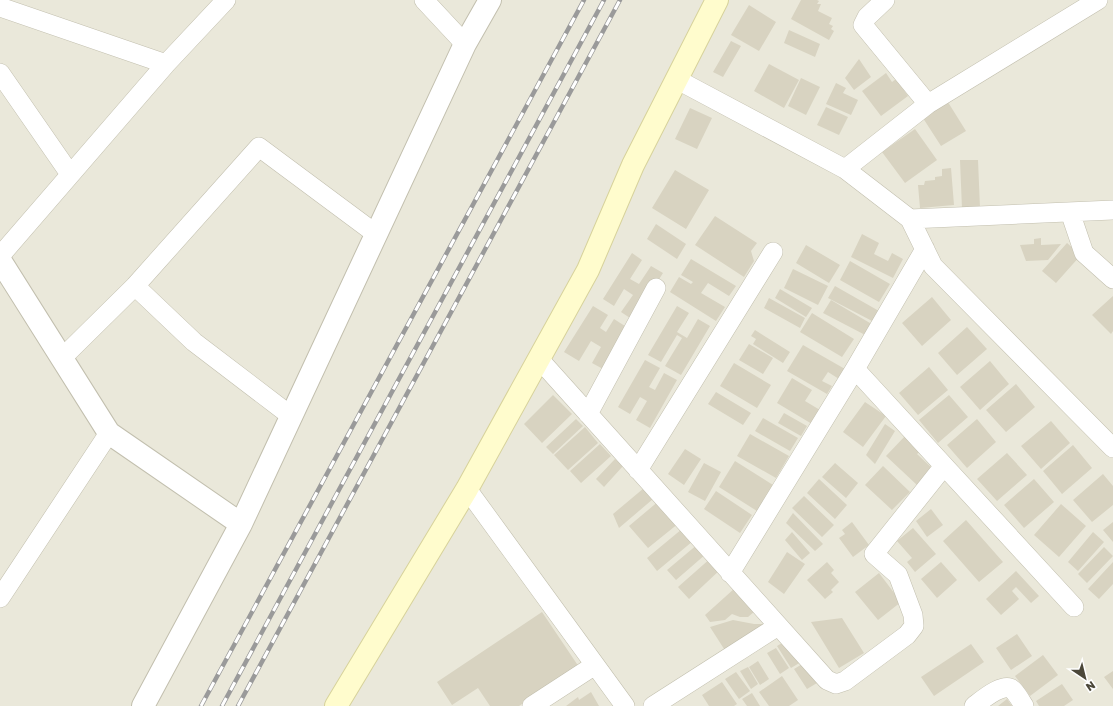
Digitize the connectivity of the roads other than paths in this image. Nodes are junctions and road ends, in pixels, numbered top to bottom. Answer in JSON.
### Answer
{"nodes":[{"id":1,"x":226,"y":0,"type":"edge"},
{"id":2,"x":424,"y":0,"type":"edge"},
{"id":3,"x":490,"y":0,"type":"edge"},
{"id":4,"x":717,"y":0,"type":"edge"},
{"id":5,"x":885,"y":0,"type":"edge"},
{"id":6,"x":1098,"y":0,"type":"edge"},
{"id":7,"x":0,"y":7,"type":"edge"},
{"id":8,"x":465,"y":44,"type":"junction"},
{"id":9,"x":166,"y":64,"type":"junction"},
{"id":10,"x":0,"y":73,"type":"edge"},
{"id":11,"x":676,"y":79,"type":"junction"},
{"id":12,"x":928,"y":104,"type":"junction"},
{"id":13,"x":845,"y":169,"type":"junction"},
{"id":14,"x":70,"y":174,"type":"junction"},
{"id":15,"x":1113,"y":210,"type":"edge"},
{"id":16,"x":1070,"y":212,"type":"junction"},
{"id":17,"x":910,"y":219,"type":"junction"},
{"id":18,"x":376,"y":234,"type":"junction"},
{"id":19,"x":925,"y":249,"type":"junction"},
{"id":20,"x":773,"y":252,"type":"dead end"},
{"id":21,"x":0,"y":256,"type":"edge"},
{"id":22,"x":0,"y":260,"type":"edge"},
{"id":23,"x":1113,"y":279,"type":"edge"},
{"id":24,"x":135,"y":286,"type":"junction"},
{"id":25,"x":656,"y":288,"type":"dead end"},
{"id":26,"x":62,"y":358,"type":"junction"},
{"id":27,"x":539,"y":359,"type":"junction"},
{"id":28,"x":855,"y":369,"type":"junction"},
{"id":29,"x":588,"y":414,"type":"junction"},
{"id":30,"x":292,"y":416,"type":"junction"},
{"id":31,"x":109,"y":433,"type":"junction"},
{"id":32,"x":1113,"y":448,"type":"edge"},
{"id":33,"x":944,"y":466,"type":"junction"},
{"id":34,"x":638,"y":470,"type":"junction"},
{"id":35,"x":467,"y":489,"type":"junction"},
{"id":36,"x":241,"y":524,"type":"junction"},
{"id":37,"x":730,"y":573,"type":"junction"},
{"id":38,"x":0,"y":598,"type":"edge"},
{"id":39,"x":1074,"y":607,"type":"dead end"},
{"id":40,"x":778,"y":626,"type":"junction"},
{"id":41,"x":595,"y":665,"type":"junction"},
{"id":42,"x":143,"y":706,"type":"edge"},
{"id":43,"x":336,"y":706,"type":"edge"},
{"id":44,"x":532,"y":706,"type":"edge"},
{"id":45,"x":625,"y":706,"type":"edge"},
{"id":46,"x":653,"y":706,"type":"edge"},
{"id":47,"x":974,"y":706,"type":"edge"},
{"id":48,"x":1024,"y":706,"type":"edge"}],
"edges":[{"from":1,"to":9,"type":"street"},
{"from":2,"to":8,"type":"street"},
{"from":3,"to":8,"type":"street"},
{"from":4,"to":11,"type":"main road"},
{"from":5,"to":12,"type":"street"},
{"from":6,"to":12,"type":"street"},
{"from":7,"to":9,"type":"street"},
{"from":8,"to":18,"type":"street"},
{"from":9,"to":14,"type":"street"},
{"from":10,"to":14,"type":"street"},
{"from":11,"to":13,"type":"street"},
{"from":11,"to":27,"type":"main road"},
{"from":12,"to":13,"type":"street"},
{"from":13,"to":17,"type":"street"},
{"from":14,"to":21,"type":"street"},
{"from":15,"to":16,"type":"street"},
{"from":16,"to":17,"type":"street"},
{"from":16,"to":23,"type":"street"},
{"from":17,"to":19,"type":"street"},
{"from":18,"to":24,"type":"street"},
{"from":18,"to":30,"type":"street"},
{"from":19,"to":28,"type":"street"},
{"from":19,"to":32,"type":"street"},
{"from":20,"to":34,"type":"street"},
{"from":22,"to":26,"type":"street"},
{"from":24,"to":26,"type":"street"},
{"from":24,"to":30,"type":"street"},
{"from":25,"to":29,"type":"street"},
{"from":26,"to":31,"type":"street"},
{"from":27,"to":29,"type":"street"},
{"from":27,"to":35,"type":"main road"},
{"from":28,"to":33,"type":"street"},
{"from":28,"to":37,"type":"street"},
{"from":29,"to":34,"type":"street"},
{"from":30,"to":36,"type":"street"},
{"from":31,"to":36,"type":"street"},
{"from":31,"to":38,"type":"street"},
{"from":33,"to":39,"type":"street"},
{"from":33,"to":40,"type":"street"},
{"from":34,"to":37,"type":"street"},
{"from":35,"to":41,"type":"street"},
{"from":35,"to":43,"type":"main road"},
{"from":36,"to":42,"type":"street"},
{"from":37,"to":40,"type":"street"},
{"from":40,"to":46,"type":"street"},
{"from":41,"to":44,"type":"street"},
{"from":41,"to":45,"type":"street"},
{"from":47,"to":48,"type":"street"}]}
